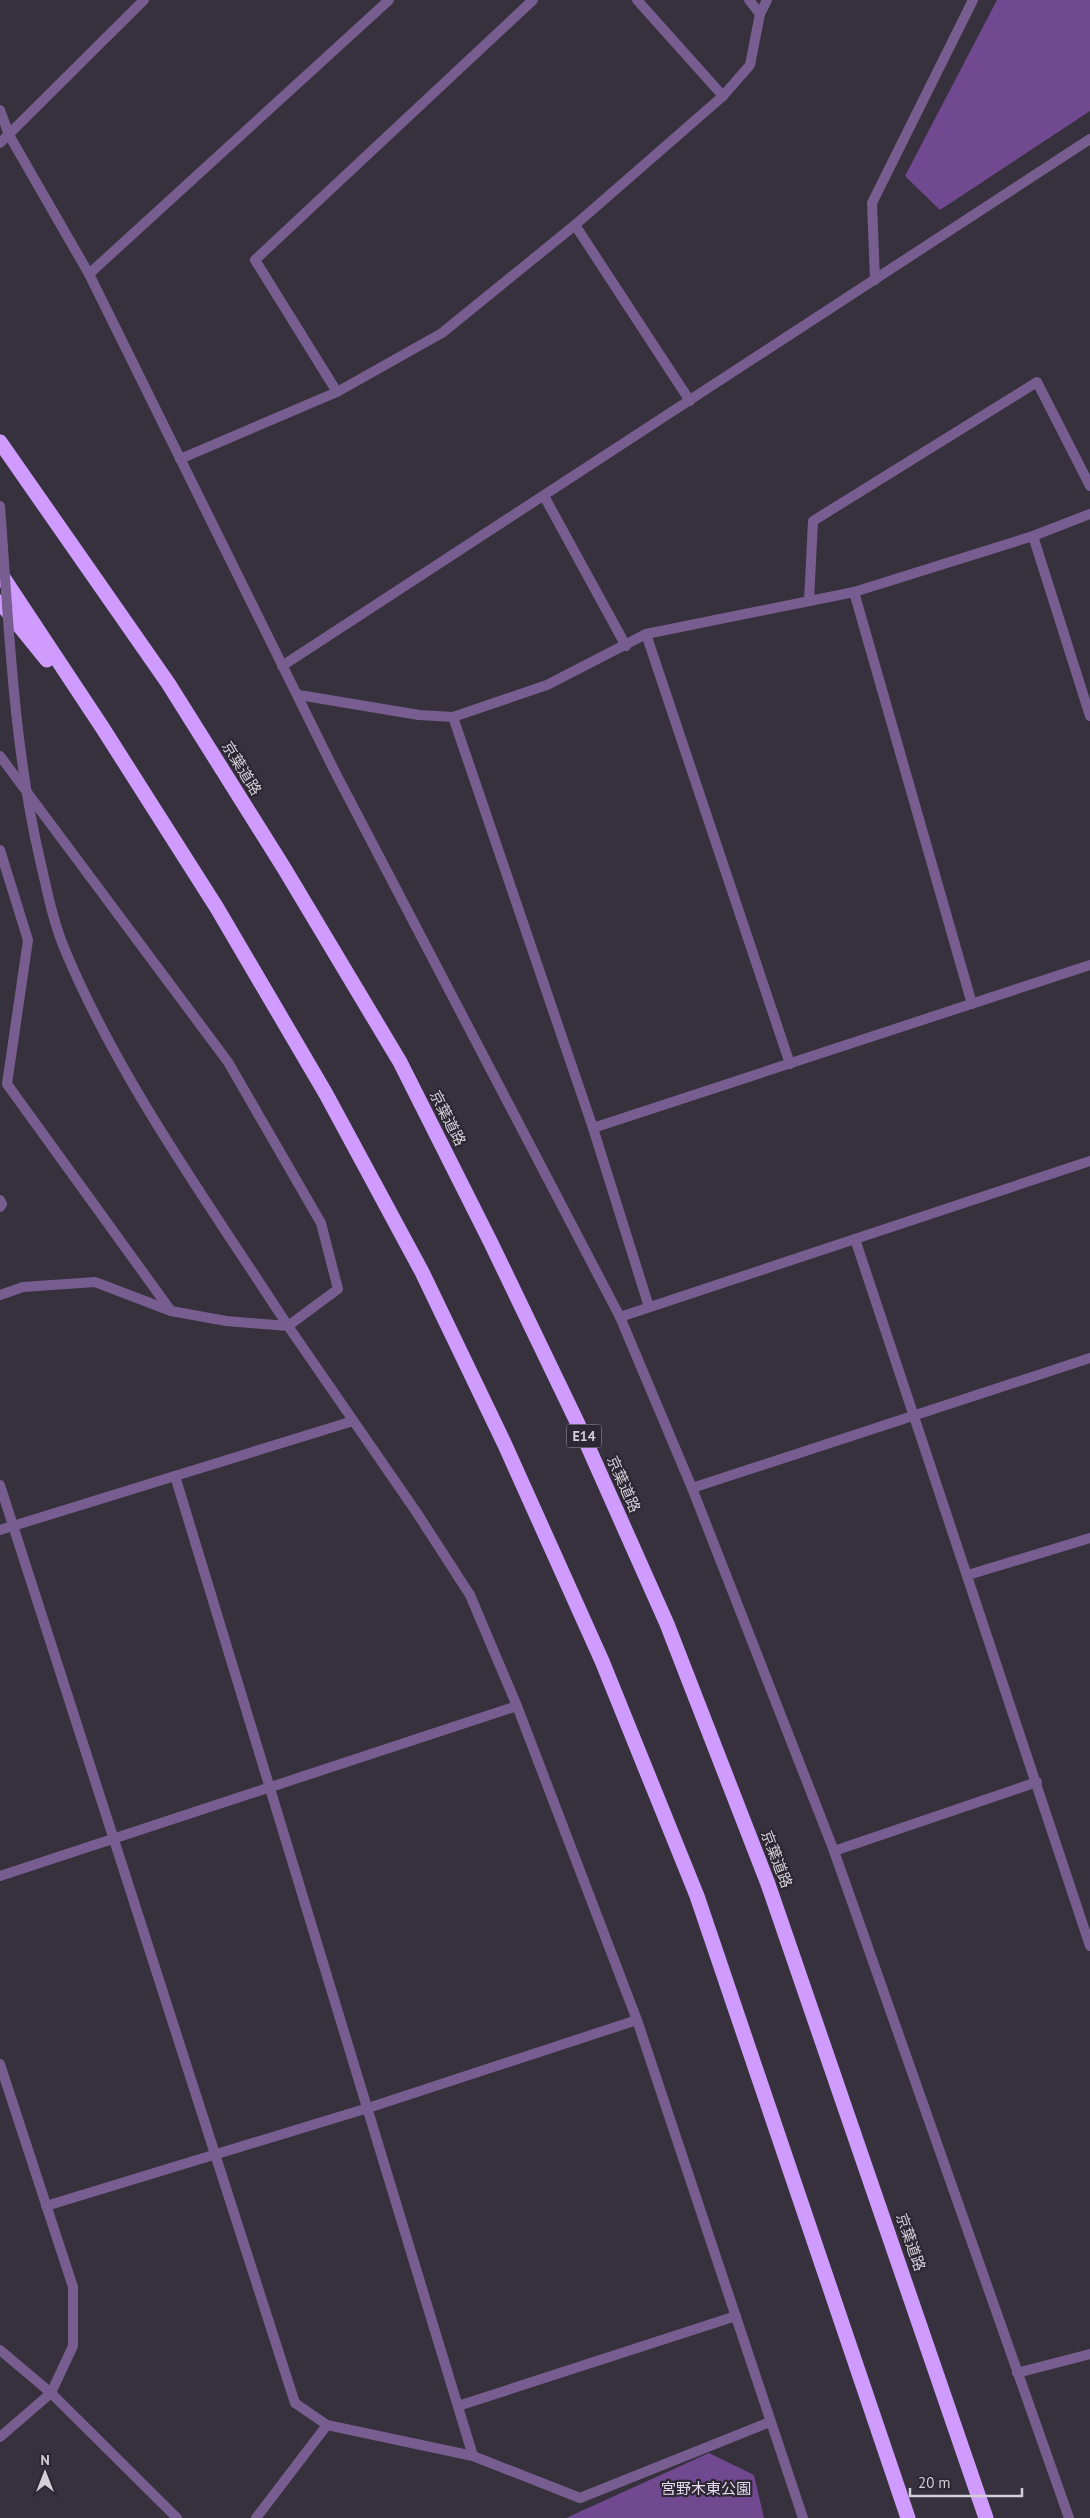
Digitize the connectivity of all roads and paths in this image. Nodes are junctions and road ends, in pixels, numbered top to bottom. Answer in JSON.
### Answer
{"nodes":[{"id":1,"x":144,"y":0,"type":"edge"},
{"id":2,"x":389,"y":0,"type":"edge"},
{"id":3,"x":533,"y":0,"type":"edge"},
{"id":4,"x":637,"y":0,"type":"edge"},
{"id":5,"x":749,"y":0,"type":"edge"},
{"id":6,"x":767,"y":0,"type":"edge"},
{"id":7,"x":973,"y":0,"type":"edge"},
{"id":8,"x":760,"y":14,"type":"junction"},
{"id":9,"x":723,"y":96,"type":"junction"},
{"id":10,"x":0,"y":110,"type":"edge"},
{"id":11,"x":9,"y":135,"type":"junction"},
{"id":12,"x":1090,"y":140,"type":"edge"},
{"id":13,"x":0,"y":143,"type":"edge"},
{"id":14,"x":575,"y":225,"type":"junction"},
{"id":15,"x":89,"y":274,"type":"junction"},
{"id":16,"x":875,"y":280,"type":"junction"},
{"id":17,"x":336,"y":392,"type":"junction"},
{"id":18,"x":690,"y":400,"type":"junction"},
{"id":19,"x":0,"y":442,"type":"edge"},
{"id":20,"x":180,"y":459,"type":"junction"},
{"id":21,"x":1090,"y":486,"type":"edge"},
{"id":22,"x":544,"y":496,"type":"junction"},
{"id":23,"x":0,"y":506,"type":"edge"},
{"id":24,"x":1090,"y":514,"type":"edge"},
{"id":25,"x":1034,"y":536,"type":"junction"},
{"id":26,"x":0,"y":573,"type":"edge"},
{"id":27,"x":854,"y":592,"type":"junction"},
{"id":28,"x":809,"y":601,"type":"junction"},
{"id":29,"x":0,"y":602,"type":"edge"},
{"id":30,"x":646,"y":634,"type":"junction"},
{"id":31,"x":626,"y":646,"type":"junction"},
{"id":32,"x":282,"y":666,"type":"junction"},
{"id":33,"x":299,"y":695,"type":"junction"},
{"id":34,"x":452,"y":716,"type":"junction"},
{"id":35,"x":1090,"y":716,"type":"edge"},
{"id":36,"x":102,"y":727,"type":"junction"},
{"id":37,"x":0,"y":756,"type":"edge"},
{"id":38,"x":0,"y":850,"type":"edge"},
{"id":39,"x":1090,"y":965,"type":"edge"},
{"id":40,"x":972,"y":1004,"type":"junction"},
{"id":41,"x":790,"y":1064,"type":"junction"},
{"id":42,"x":594,"y":1128,"type":"junction"},
{"id":43,"x":1090,"y":1161,"type":"edge"},
{"id":44,"x":0,"y":1200,"type":"edge"},
{"id":45,"x":0,"y":1207,"type":"edge"},
{"id":46,"x":855,"y":1239,"type":"junction"},
{"id":47,"x":0,"y":1295,"type":"edge"},
{"id":48,"x":649,"y":1307,"type":"junction"},
{"id":49,"x":171,"y":1310,"type":"junction"},
{"id":50,"x":620,"y":1317,"type":"junction"},
{"id":51,"x":288,"y":1326,"type":"junction"},
{"id":52,"x":1090,"y":1358,"type":"edge"},
{"id":53,"x":914,"y":1415,"type":"junction"},
{"id":54,"x":353,"y":1421,"type":"junction"},
{"id":55,"x":175,"y":1476,"type":"junction"},
{"id":56,"x":0,"y":1485,"type":"edge"},
{"id":57,"x":692,"y":1488,"type":"junction"},
{"id":58,"x":13,"y":1526,"type":"junction"},
{"id":59,"x":0,"y":1530,"type":"edge"},
{"id":60,"x":1090,"y":1538,"type":"edge"},
{"id":61,"x":968,"y":1575,"type":"junction"},
{"id":62,"x":517,"y":1706,"type":"junction"},
{"id":63,"x":1037,"y":1782,"type":"junction"},
{"id":64,"x":270,"y":1787,"type":"junction"},
{"id":65,"x":114,"y":1839,"type":"junction"},
{"id":66,"x":834,"y":1851,"type":"junction"},
{"id":67,"x":0,"y":1876,"type":"edge"},
{"id":68,"x":1090,"y":1946,"type":"edge"},
{"id":69,"x":637,"y":2020,"type":"junction"},
{"id":70,"x":0,"y":2064,"type":"edge"},
{"id":71,"x":368,"y":2108,"type":"junction"},
{"id":72,"x":216,"y":2155,"type":"junction"},
{"id":73,"x":46,"y":2206,"type":"junction"},
{"id":74,"x":736,"y":2316,"type":"junction"},
{"id":75,"x":0,"y":2350,"type":"edge"},
{"id":76,"x":1090,"y":2354,"type":"edge"},
{"id":77,"x":1017,"y":2373,"type":"junction"},
{"id":78,"x":51,"y":2392,"type":"junction"},
{"id":79,"x":458,"y":2406,"type":"junction"},
{"id":80,"x":770,"y":2422,"type":"junction"},
{"id":81,"x":327,"y":2425,"type":"junction"},
{"id":82,"x":0,"y":2437,"type":"edge"},
{"id":83,"x":473,"y":2456,"type":"junction"},
{"id":84,"x":177,"y":2518,"type":"edge"},
{"id":85,"x":256,"y":2518,"type":"edge"},
{"id":86,"x":803,"y":2518,"type":"edge"},
{"id":87,"x":908,"y":2518,"type":"edge"},
{"id":88,"x":986,"y":2518,"type":"edge"},
{"id":89,"x":1069,"y":2518,"type":"edge"}],
"edges":[{"from":1,"to":11,"type":"street"},
{"from":2,"to":15,"type":"street"},
{"from":3,"to":17,"type":"street"},
{"from":4,"to":9,"type":"street"},
{"from":5,"to":8,"type":"street"},
{"from":6,"to":8,"type":"street"},
{"from":7,"to":16,"type":"street"},
{"from":8,"to":9,"type":"street"},
{"from":9,"to":14,"type":"street"},
{"from":10,"to":11,"type":"street"},
{"from":11,"to":13,"type":"street"},
{"from":11,"to":15,"type":"street"},
{"from":12,"to":16,"type":"street"},
{"from":14,"to":17,"type":"street"},
{"from":14,"to":18,"type":"street"},
{"from":15,"to":20,"type":"street"},
{"from":16,"to":18,"type":"street"},
{"from":17,"to":20,"type":"street"},
{"from":18,"to":22,"type":"street"},
{"from":19,"to":88,"type":"highway","name":"京葉道路","number":"E14"},
{"from":20,"to":32,"type":"street"},
{"from":21,"to":28,"type":"street"},
{"from":22,"to":31,"type":"street"},
{"from":22,"to":32,"type":"street"},
{"from":23,"to":51,"type":"street","bridge":true},
{"from":24,"to":25,"type":"street"},
{"from":25,"to":27,"type":"street"},
{"from":25,"to":35,"type":"street"},
{"from":26,"to":36,"type":"highway"},
{"from":27,"to":28,"type":"street"},
{"from":27,"to":40,"type":"street"},
{"from":28,"to":30,"type":"street"},
{"from":29,"to":36,"type":"highway"},
{"from":30,"to":31,"type":"street"},
{"from":30,"to":41,"type":"street"},
{"from":31,"to":34,"type":"street"},
{"from":32,"to":33,"type":"street"},
{"from":33,"to":34,"type":"street"},
{"from":33,"to":50,"type":"street"},
{"from":34,"to":42,"type":"street"},
{"from":36,"to":87,"type":"highway"},
{"from":37,"to":51,"type":"street"},
{"from":38,"to":49,"type":"street"},
{"from":39,"to":40,"type":"street"},
{"from":40,"to":41,"type":"street"},
{"from":41,"to":42,"type":"street"},
{"from":42,"to":48,"type":"street"},
{"from":43,"to":46,"type":"street"},
{"from":44,"to":45,"type":"street"},
{"from":46,"to":48,"type":"street"},
{"from":46,"to":53,"type":"street"},
{"from":47,"to":49,"type":"street"},
{"from":48,"to":50,"type":"street"},
{"from":49,"to":51,"type":"street"},
{"from":50,"to":57,"type":"street"},
{"from":51,"to":54,"type":"street"},
{"from":52,"to":53,"type":"street"},
{"from":53,"to":57,"type":"street"},
{"from":53,"to":61,"type":"street"},
{"from":54,"to":55,"type":"street"},
{"from":54,"to":62,"type":"street"},
{"from":55,"to":58,"type":"street"},
{"from":55,"to":64,"type":"street"},
{"from":56,"to":58,"type":"street"},
{"from":57,"to":66,"type":"street"},
{"from":58,"to":59,"type":"street"},
{"from":58,"to":65,"type":"street"},
{"from":60,"to":61,"type":"street"},
{"from":61,"to":63,"type":"street"},
{"from":62,"to":64,"type":"street"},
{"from":62,"to":69,"type":"street"},
{"from":63,"to":66,"type":"street"},
{"from":63,"to":68,"type":"street"},
{"from":64,"to":65,"type":"street"},
{"from":64,"to":71,"type":"street"},
{"from":65,"to":67,"type":"street"},
{"from":65,"to":72,"type":"street"},
{"from":66,"to":77,"type":"street"},
{"from":69,"to":71,"type":"street"},
{"from":69,"to":74,"type":"street"},
{"from":70,"to":73,"type":"street"},
{"from":71,"to":72,"type":"street"},
{"from":71,"to":79,"type":"street"},
{"from":72,"to":73,"type":"street"},
{"from":72,"to":81,"type":"street"},
{"from":73,"to":78,"type":"street"},
{"from":74,"to":79,"type":"street"},
{"from":74,"to":80,"type":"street"},
{"from":75,"to":78,"type":"street"},
{"from":76,"to":77,"type":"street"},
{"from":77,"to":89,"type":"street"},
{"from":78,"to":82,"type":"street"},
{"from":78,"to":84,"type":"street"},
{"from":79,"to":83,"type":"street"},
{"from":80,"to":83,"type":"street"},
{"from":80,"to":86,"type":"street"},
{"from":81,"to":83,"type":"street"},
{"from":81,"to":85,"type":"street"}]}
